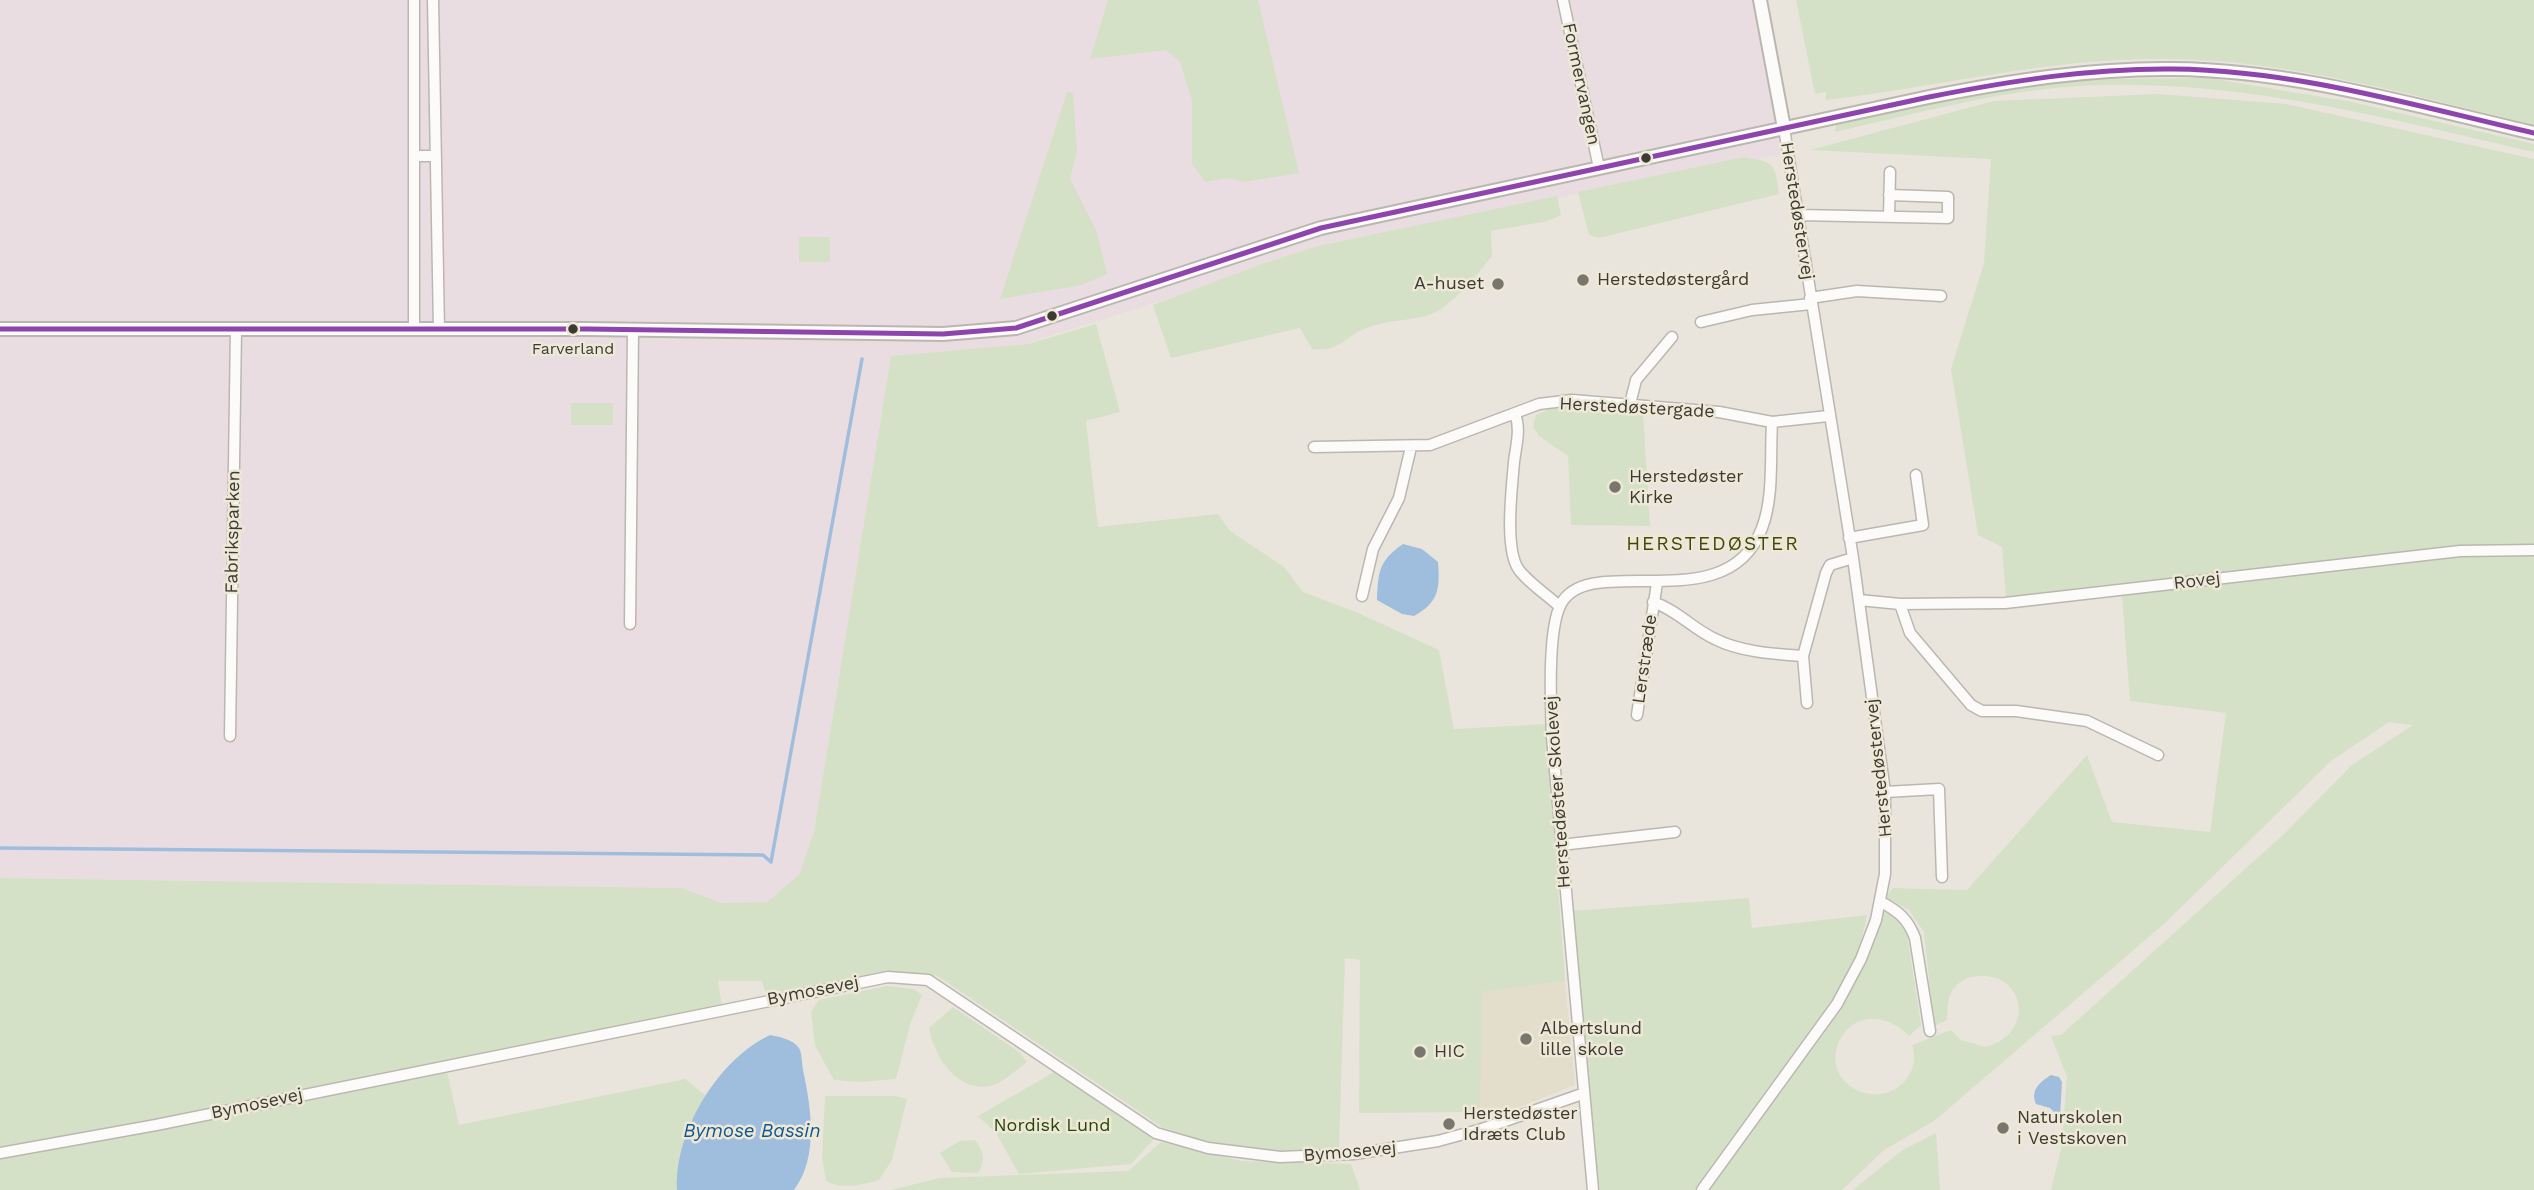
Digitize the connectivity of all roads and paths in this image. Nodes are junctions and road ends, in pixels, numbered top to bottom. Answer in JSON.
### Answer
{"nodes":[{"id":1,"x":414,"y":0,"type":"edge"},
{"id":2,"x":433,"y":0,"type":"edge"},
{"id":3,"x":1563,"y":0,"type":"edge"},
{"id":4,"x":1760,"y":0,"type":"edge"},
{"id":5,"x":1784,"y":128,"type":"junction"},
{"id":6,"x":2534,"y":133,"type":"edge"},
{"id":7,"x":415,"y":156,"type":"junction"},
{"id":8,"x":436,"y":156,"type":"junction"},
{"id":9,"x":1599,"y":168,"type":"junction"},
{"id":10,"x":1890,"y":172,"type":"dead end"},
{"id":11,"x":1889,"y":195,"type":"junction"},
{"id":12,"x":1798,"y":215,"type":"junction"},
{"id":13,"x":1889,"y":217,"type":"junction"},
{"id":14,"x":1941,"y":296,"type":"dead end"},
{"id":15,"x":1811,"y":301,"type":"junction"},
{"id":16,"x":1701,"y":322,"type":"dead end"},
{"id":17,"x":236,"y":328,"type":"junction"},
{"id":18,"x":0,"y":329,"type":"edge"},
{"id":19,"x":414,"y":329,"type":"junction"},
{"id":20,"x":439,"y":329,"type":"junction"},
{"id":21,"x":633,"y":330,"type":"junction"},
{"id":22,"x":1672,"y":337,"type":"dead end"},
{"id":23,"x":1630,"y":404,"type":"junction"},
{"id":24,"x":1515,"y":414,"type":"junction"},
{"id":25,"x":1828,"y":416,"type":"junction"},
{"id":26,"x":1772,"y":422,"type":"junction"},
{"id":27,"x":1314,"y":447,"type":"dead end"},
{"id":28,"x":1411,"y":447,"type":"junction"},
{"id":29,"x":1916,"y":475,"type":"dead end"},
{"id":30,"x":1849,"y":538,"type":"junction"},
{"id":31,"x":2534,"y":550,"type":"edge"},
{"id":32,"x":1853,"y":558,"type":"junction"},
{"id":33,"x":1657,"y":583,"type":"junction"},
{"id":34,"x":1362,"y":596,"type":"dead end"},
{"id":35,"x":1859,"y":600,"type":"junction"},
{"id":36,"x":1653,"y":602,"type":"junction"},
{"id":37,"x":1900,"y":604,"type":"junction"},
{"id":38,"x":1559,"y":606,"type":"junction"},
{"id":39,"x":630,"y":625,"type":"dead end"},
{"id":40,"x":1802,"y":656,"type":"junction"},
{"id":41,"x":1807,"y":703,"type":"dead end"},
{"id":42,"x":1637,"y":715,"type":"dead end"},
{"id":43,"x":230,"y":736,"type":"dead end"},
{"id":44,"x":2158,"y":755,"type":"dead end"},
{"id":45,"x":1885,"y":792,"type":"junction"},
{"id":46,"x":1675,"y":832,"type":"dead end"},
{"id":47,"x":1561,"y":845,"type":"junction"},
{"id":48,"x":1942,"y":877,"type":"dead end"},
{"id":49,"x":1881,"y":902,"type":"junction"},
{"id":50,"x":1930,"y":1031,"type":"dead end"},
{"id":51,"x":1582,"y":1094,"type":"junction"},
{"id":52,"x":0,"y":1153,"type":"edge"},
{"id":53,"x":1593,"y":1190,"type":"edge"},
{"id":54,"x":1702,"y":1190,"type":"edge"}],
"edges":[{"from":1,"to":7,"type":"street"},
{"from":2,"to":8,"type":"street"},
{"from":3,"to":9,"type":"street","name":"Formervangen"},
{"from":4,"to":5,"type":"street","name":"Herstedøstervej"},
{"from":5,"to":6,"type":"street"},
{"from":5,"to":9,"type":"street"},
{"from":5,"to":12,"type":"street","name":"Herstedøstervej"},
{"from":7,"to":8,"type":"street"},
{"from":7,"to":19,"type":"street"},
{"from":8,"to":20,"type":"street"},
{"from":9,"to":21,"type":"street"},
{"from":10,"to":11,"type":"street"},
{"from":11,"to":13,"type":"street"},
{"from":11,"to":13,"type":"street"},
{"from":12,"to":13,"type":"street"},
{"from":12,"to":15,"type":"street","name":"Herstedøstervej"},
{"from":14,"to":15,"type":"street","name":"Herstedøstervej"},
{"from":15,"to":16,"type":"street"},
{"from":15,"to":25,"type":"street","name":"Herstedøstervej"},
{"from":17,"to":18,"type":"street"},
{"from":17,"to":19,"type":"street"},
{"from":17,"to":43,"type":"street","name":"Fabriksparken"},
{"from":19,"to":20,"type":"street"},
{"from":20,"to":21,"type":"street"},
{"from":21,"to":39,"type":"street"},
{"from":22,"to":23,"type":"street"},
{"from":23,"to":24,"type":"street","name":"Herstedøstergade"},
{"from":23,"to":26,"type":"street","name":"Herstedøstergade"},
{"from":24,"to":28,"type":"street","name":"Herstedøstergade"},
{"from":24,"to":38,"type":"street"},
{"from":25,"to":26,"type":"street","name":"Herstedøstergade"},
{"from":25,"to":30,"type":"street","name":"Herstedøstervej"},
{"from":26,"to":33,"type":"street"},
{"from":27,"to":28,"type":"street","name":"Herstedøstergade"},
{"from":28,"to":34,"type":"street"},
{"from":29,"to":30,"type":"street"},
{"from":30,"to":32,"type":"street","name":"Herstedøstervej"},
{"from":31,"to":37,"type":"street","name":"Rovej"},
{"from":32,"to":35,"type":"street","name":"Herstedøstervej"},
{"from":32,"to":40,"type":"street"},
{"from":33,"to":36,"type":"street","name":"Lerstræde"},
{"from":33,"to":38,"type":"street"},
{"from":35,"to":37,"type":"street","name":"Rovej"},
{"from":35,"to":45,"type":"street","name":"Herstedøstervej"},
{"from":36,"to":40,"type":"street","name":"Lerstræde"},
{"from":36,"to":42,"type":"street","name":"Lerstræde"},
{"from":37,"to":44,"type":"street"},
{"from":38,"to":47,"type":"street","name":"Herstedøster Skolevej"},
{"from":40,"to":41,"type":"street"},
{"from":45,"to":48,"type":"street"},
{"from":45,"to":49,"type":"street","name":"Herstedøstervej"},
{"from":46,"to":47,"type":"street"},
{"from":47,"to":51,"type":"street","name":"Herstedøster Skolevej"},
{"from":49,"to":50,"type":"street"},
{"from":49,"to":54,"type":"street","name":"Herstedøstervej"},
{"from":51,"to":52,"type":"street","name":"Bymosevej"},
{"from":51,"to":53,"type":"street","name":"Herstedøster Skolevej"}]}
